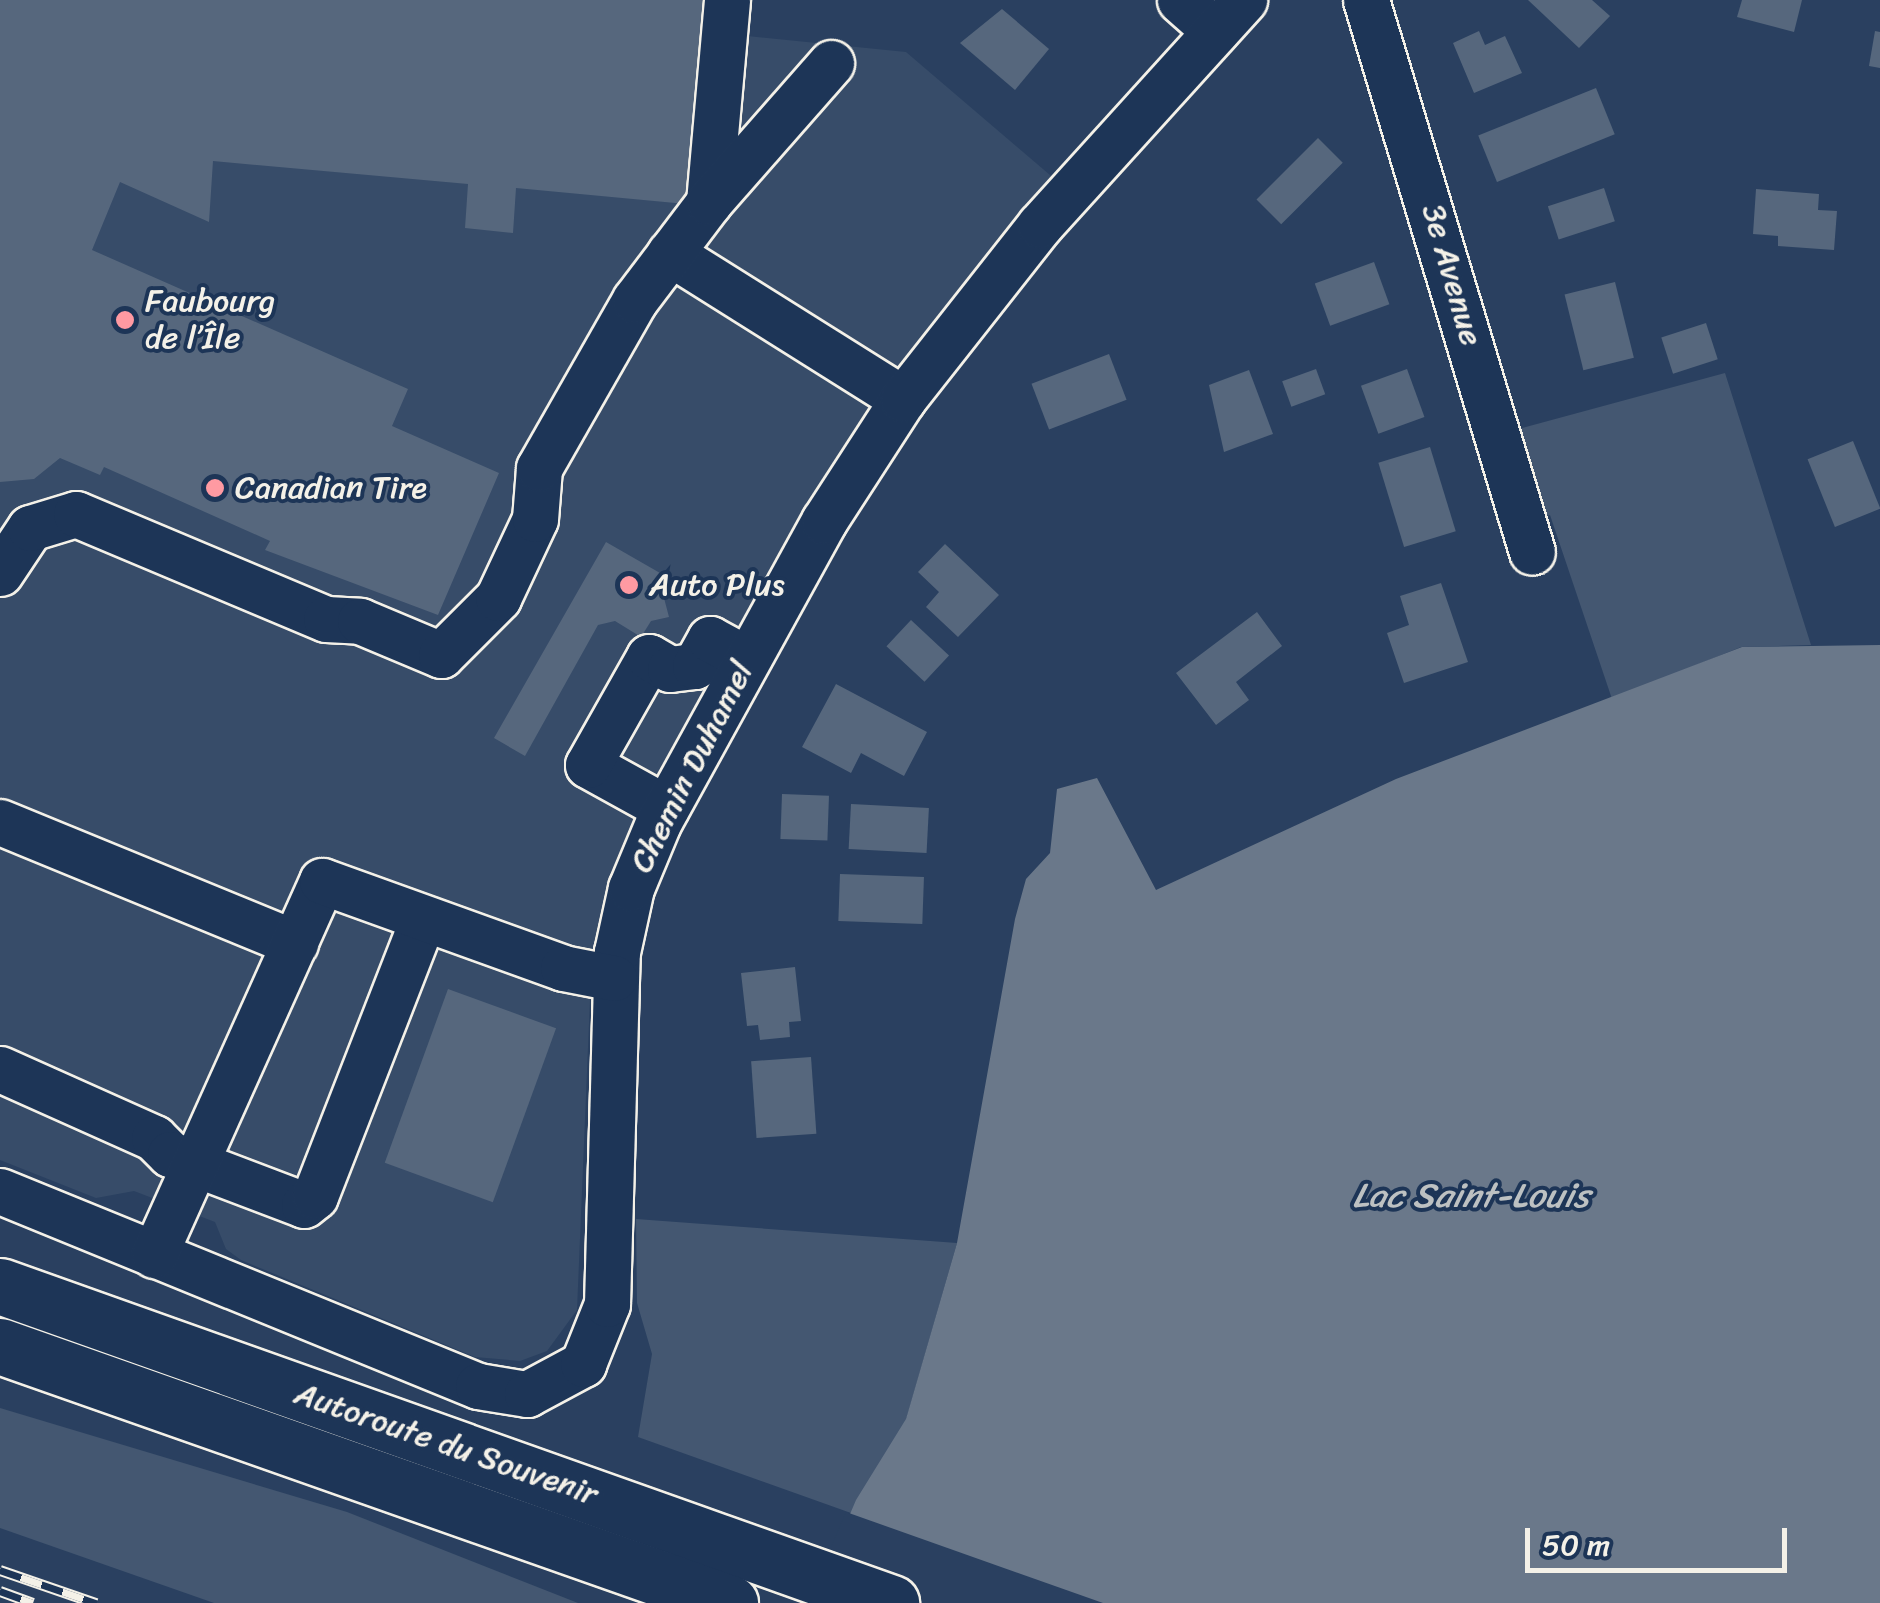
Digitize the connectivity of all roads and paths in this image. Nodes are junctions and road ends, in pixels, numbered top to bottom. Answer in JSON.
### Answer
{"nodes":[{"id":1,"x":727,"y":0,"type":"edge"},
{"id":2,"x":1180,"y":0,"type":"edge"},
{"id":3,"x":1366,"y":0,"type":"edge"},
{"id":4,"x":1229,"y":15,"type":"edge"},
{"id":5,"x":831,"y":63,"type":"dead end"},
{"id":6,"x":708,"y":202,"type":"junction"},
{"id":7,"x":670,"y":253,"type":"junction"},
{"id":8,"x":903,"y":399,"type":"junction"},
{"id":9,"x":1532,"y":552,"type":"dead end"},
{"id":10,"x":0,"y":573,"type":"edge"},
{"id":11,"x":747,"y":658,"type":"junction"},
{"id":12,"x":666,"y":808,"type":"junction"},
{"id":13,"x":0,"y":822,"type":"edge"},
{"id":14,"x":422,"y":920,"type":"junction"},
{"id":15,"x":294,"y":943,"type":"junction"},
{"id":16,"x":614,"y":978,"type":"junction"},
{"id":17,"x":0,"y":1069,"type":"edge"},
{"id":18,"x":198,"y":1165,"type":"junction"},
{"id":19,"x":0,"y":1191,"type":"edge"},
{"id":20,"x":154,"y":1256,"type":"junction"},
{"id":21,"x":0,"y":1258,"type":"edge"},
{"id":22,"x":0,"y":1286,"type":"edge"},
{"id":23,"x":148,"y":1339,"type":"junction"},
{"id":24,"x":6,"y":1349,"type":"edge"},
{"id":25,"x":730,"y":1603,"type":"edge"},
{"id":26,"x":891,"y":1603,"type":"edge"}],
"edges":[{"from":1,"to":6,"type":"street"},
{"from":2,"to":4,"type":"street"},
{"from":3,"to":9,"type":"street","name":"3e Avenue"},
{"from":4,"to":8,"type":"street","name":"Chemin Duhamel"},
{"from":5,"to":6,"type":"street"},
{"from":6,"to":7,"type":"street"},
{"from":7,"to":8,"type":"street"},
{"from":7,"to":10,"type":"street"},
{"from":8,"to":11,"type":"street","name":"Chemin Duhamel"},
{"from":11,"to":12,"type":"street","name":"Chemin Duhamel"},
{"from":11,"to":12,"type":"street"},
{"from":12,"to":16,"type":"street","name":"Chemin Duhamel"},
{"from":13,"to":15,"type":"street"},
{"from":14,"to":15,"type":"street"},
{"from":14,"to":16,"type":"street"},
{"from":14,"to":18,"type":"street"},
{"from":15,"to":18,"type":"street"},
{"from":16,"to":20,"type":"street","name":"Chemin Duhamel"},
{"from":17,"to":18,"type":"street"},
{"from":18,"to":20,"type":"street"},
{"from":19,"to":20,"type":"street","name":"Chemin Duhamel"},
{"from":21,"to":23,"type":"highway"},
{"from":22,"to":23,"type":"highway","name":"Autoroute du Souvenir"},
{"from":23,"to":26,"type":"highway","name":"Autoroute du Souvenir"},
{"from":24,"to":25,"type":"highway","name":"Autoroute du Souvenir"}]}
